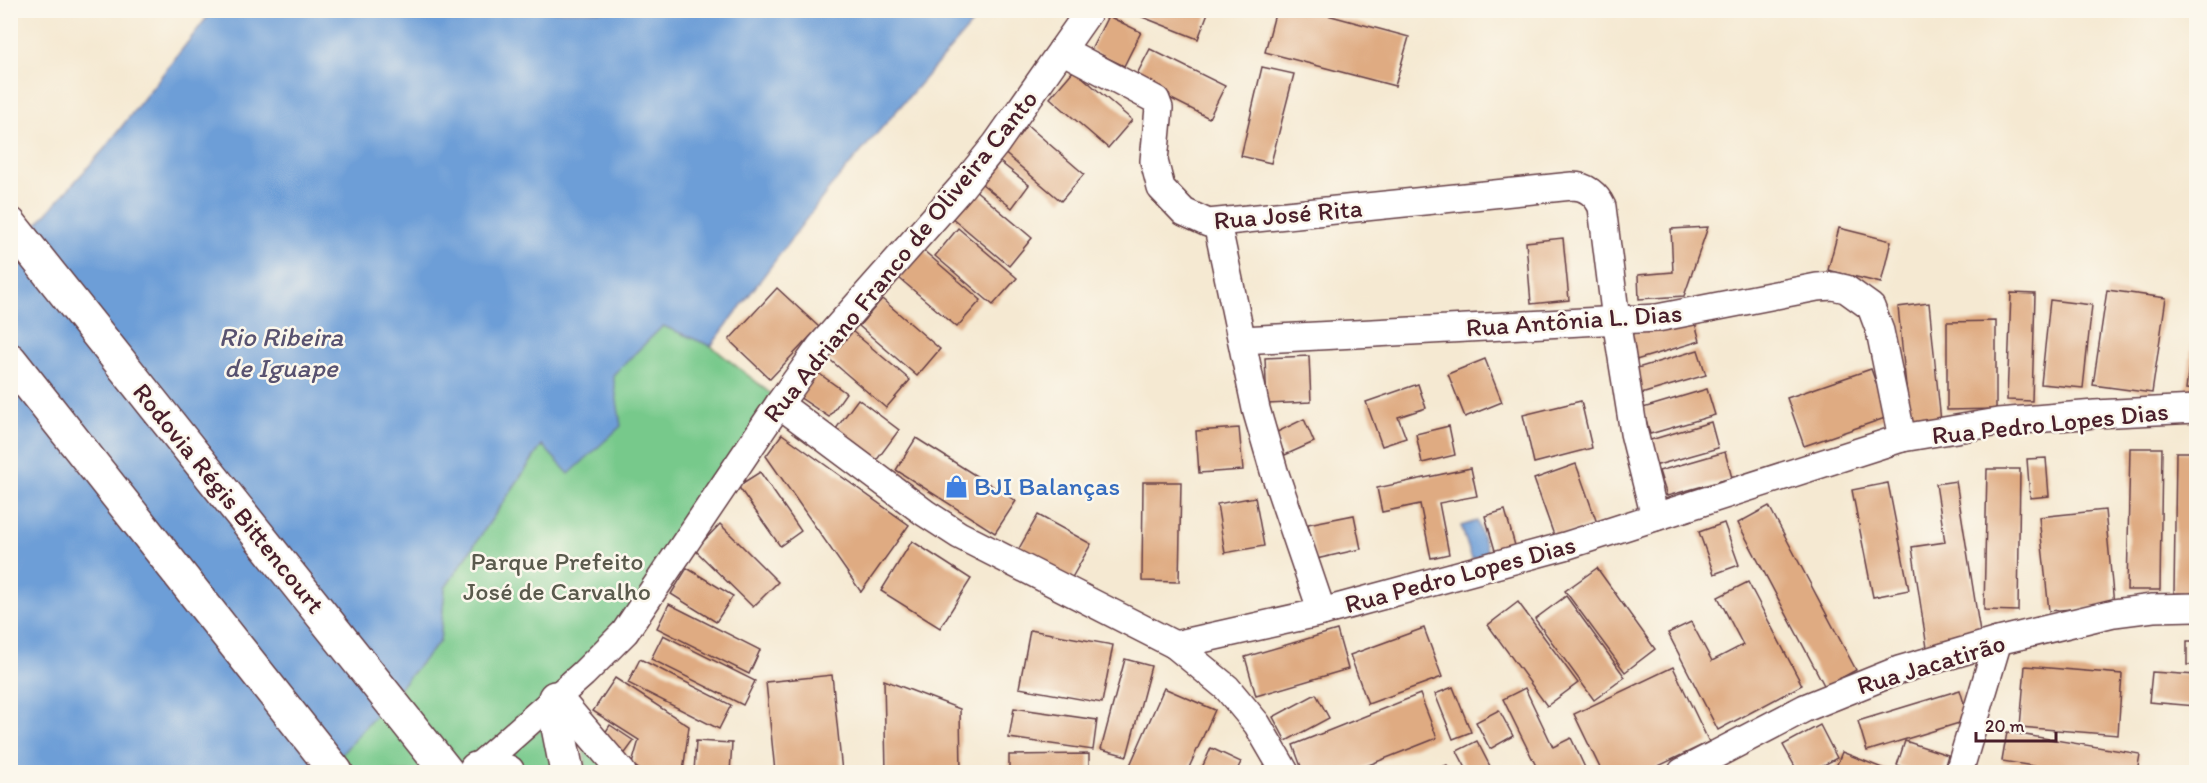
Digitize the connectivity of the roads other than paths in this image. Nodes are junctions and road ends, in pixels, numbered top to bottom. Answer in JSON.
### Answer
{"nodes":[{"id":1,"x":1090,"y":10,"type":"edge"},
{"id":2,"x":1062,"y":50,"type":"junction"},
{"id":3,"x":1217,"y":223,"type":"junction"},
{"id":4,"x":10,"y":224,"type":"edge"},
{"id":5,"x":1616,"y":320,"type":"junction"},
{"id":6,"x":1242,"y":340,"type":"junction"},
{"id":7,"x":10,"y":360,"type":"edge"},
{"id":8,"x":779,"y":404,"type":"junction"},
{"id":9,"x":2196,"y":409,"type":"edge"},
{"id":10,"x":1902,"y":438,"type":"junction"},
{"id":11,"x":1655,"y":517,"type":"junction"},
{"id":12,"x":2196,"y":608,"type":"edge"},
{"id":13,"x":1322,"y":612,"type":"junction"},
{"id":14,"x":1998,"y":641,"type":"junction"},
{"id":15,"x":1175,"y":645,"type":"junction"},
{"id":16,"x":556,"y":697,"type":"junction"},
{"id":17,"x":465,"y":771,"type":"edge"},
{"id":18,"x":336,"y":772,"type":"edge"},
{"id":19,"x":508,"y":772,"type":"edge"},
{"id":20,"x":567,"y":772,"type":"edge"},
{"id":21,"x":622,"y":772,"type":"edge"},
{"id":22,"x":1285,"y":772,"type":"edge"},
{"id":23,"x":1682,"y":772,"type":"edge"},
{"id":24,"x":1959,"y":772,"type":"edge"}],
"edges":[{"from":1,"to":2,"type":"street","name":"Rua Adriano Franco de Oliveira Canto"},
{"from":2,"to":3,"type":"street","name":"Rua José Rita"},
{"from":2,"to":8,"type":"street","name":"Rua Adriano Franco de Oliveira Canto"},
{"from":3,"to":5,"type":"street","name":"Rua José Rita"},
{"from":3,"to":6,"type":"street"},
{"from":4,"to":17,"type":"main road","name":"Rodovia Régis Bittencourt"},
{"from":5,"to":6,"type":"street","name":"Rua Antônia L. Dias"},
{"from":5,"to":10,"type":"street","name":"Rua Antônia L. Dias"},
{"from":5,"to":11,"type":"street"},
{"from":6,"to":13,"type":"street"},
{"from":7,"to":18,"type":"main road"},
{"from":8,"to":15,"type":"street"},
{"from":8,"to":16,"type":"street","name":"Rua Adriano Franco de Oliveira Canto"},
{"from":9,"to":10,"type":"street","name":"Rua Pedro Lopes Dias"},
{"from":10,"to":11,"type":"street","name":"Rua Pedro Lopes Dias"},
{"from":11,"to":13,"type":"street","name":"Rua Pedro Lopes Dias"},
{"from":12,"to":14,"type":"street","name":"Rua Jacatirão"},
{"from":13,"to":15,"type":"street","name":"Rua Pedro Lopes Dias"},
{"from":14,"to":23,"type":"street","name":"Rua Jacatirão"},
{"from":14,"to":24,"type":"street"},
{"from":15,"to":22,"type":"street"},
{"from":16,"to":17,"type":"street","name":"Rua Adriano Franco de Oliveira Canto"},
{"from":16,"to":20,"type":"main road"},
{"from":16,"to":21,"type":"street"},
{"from":17,"to":19,"type":"main road"}]}
